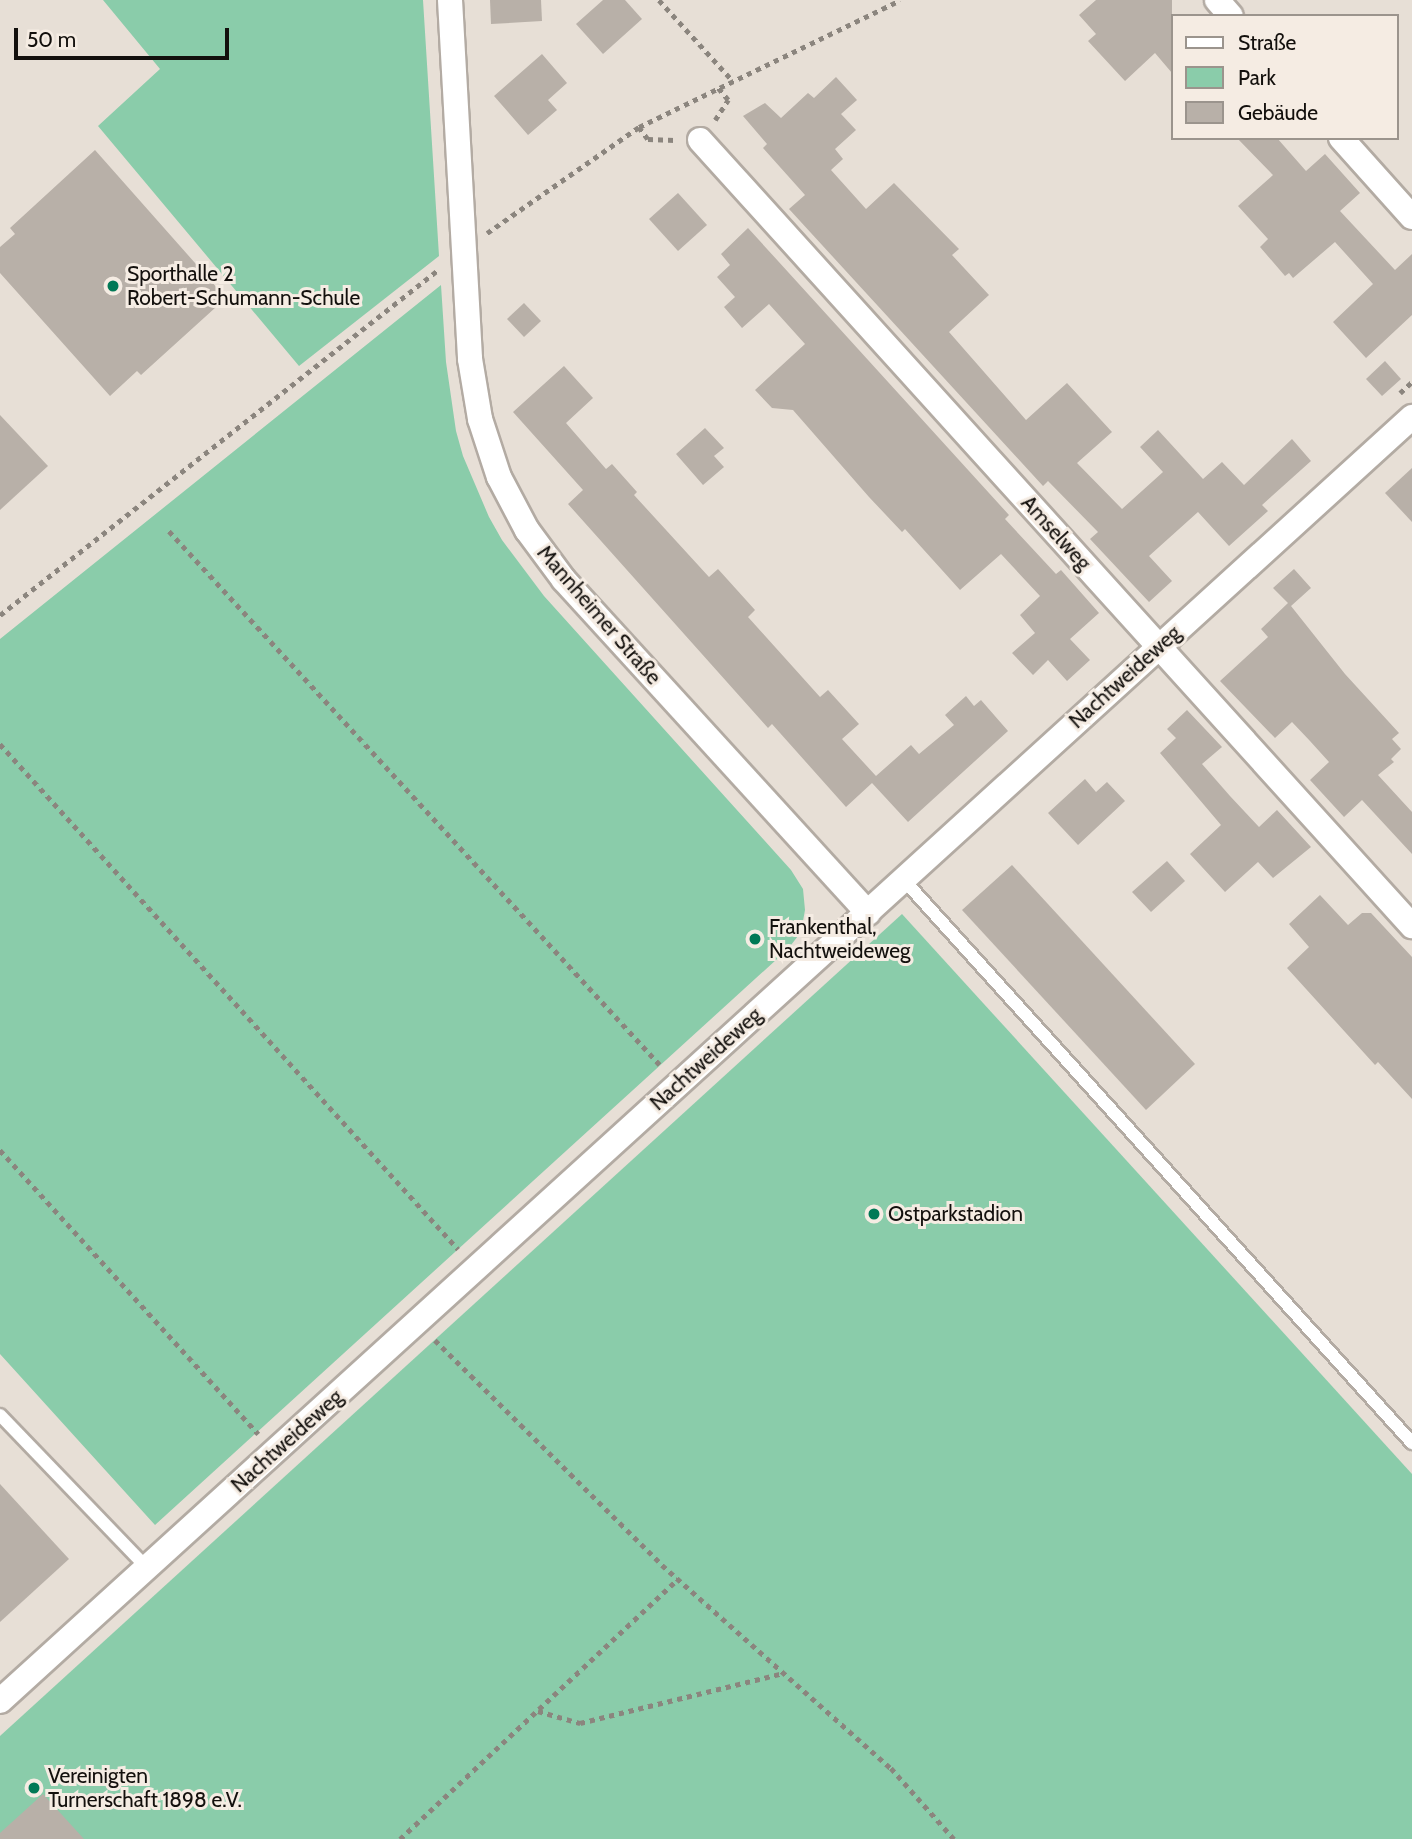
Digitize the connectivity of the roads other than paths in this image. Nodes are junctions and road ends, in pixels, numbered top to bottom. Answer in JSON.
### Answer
{"nodes":[{"id":1,"x":450,"y":0,"type":"edge"},
{"id":2,"x":1217,"y":0,"type":"edge"},
{"id":3,"x":1229,"y":14,"type":"edge"},
{"id":4,"x":700,"y":140,"type":"road end"},
{"id":5,"x":1343,"y":140,"type":"edge"},
{"id":6,"x":1412,"y":217,"type":"edge"},
{"id":7,"x":1412,"y":417,"type":"edge"},
{"id":8,"x":1158,"y":646,"type":"junction"},
{"id":9,"x":903,"y":879,"type":"junction"},
{"id":10,"x":868,"y":912,"type":"junction"},
{"id":11,"x":1412,"y":926,"type":"edge"},
{"id":12,"x":0,"y":1415,"type":"edge"},
{"id":13,"x":1412,"y":1443,"type":"edge"},
{"id":14,"x":146,"y":1568,"type":"junction"},
{"id":15,"x":0,"y":1701,"type":"edge"}],
"edges":[{"from":1,"to":10,"type":"street","name":"Mannheimer Straße"},
{"from":2,"to":3,"type":"street"},
{"from":4,"to":8,"type":"street","name":"Amselweg"},
{"from":5,"to":6,"type":"street"},
{"from":7,"to":8,"type":"street","name":"Nachtweideweg"},
{"from":8,"to":9,"type":"street","name":"Nachtweideweg"},
{"from":8,"to":11,"type":"street","name":"Amselweg"},
{"from":9,"to":10,"type":"street","name":"Nachtweideweg"},
{"from":9,"to":13,"type":"lane"},
{"from":10,"to":14,"type":"street","name":"Nachtweideweg"},
{"from":12,"to":14,"type":"lane"},
{"from":14,"to":15,"type":"street","name":"Nachtweideweg"}]}
